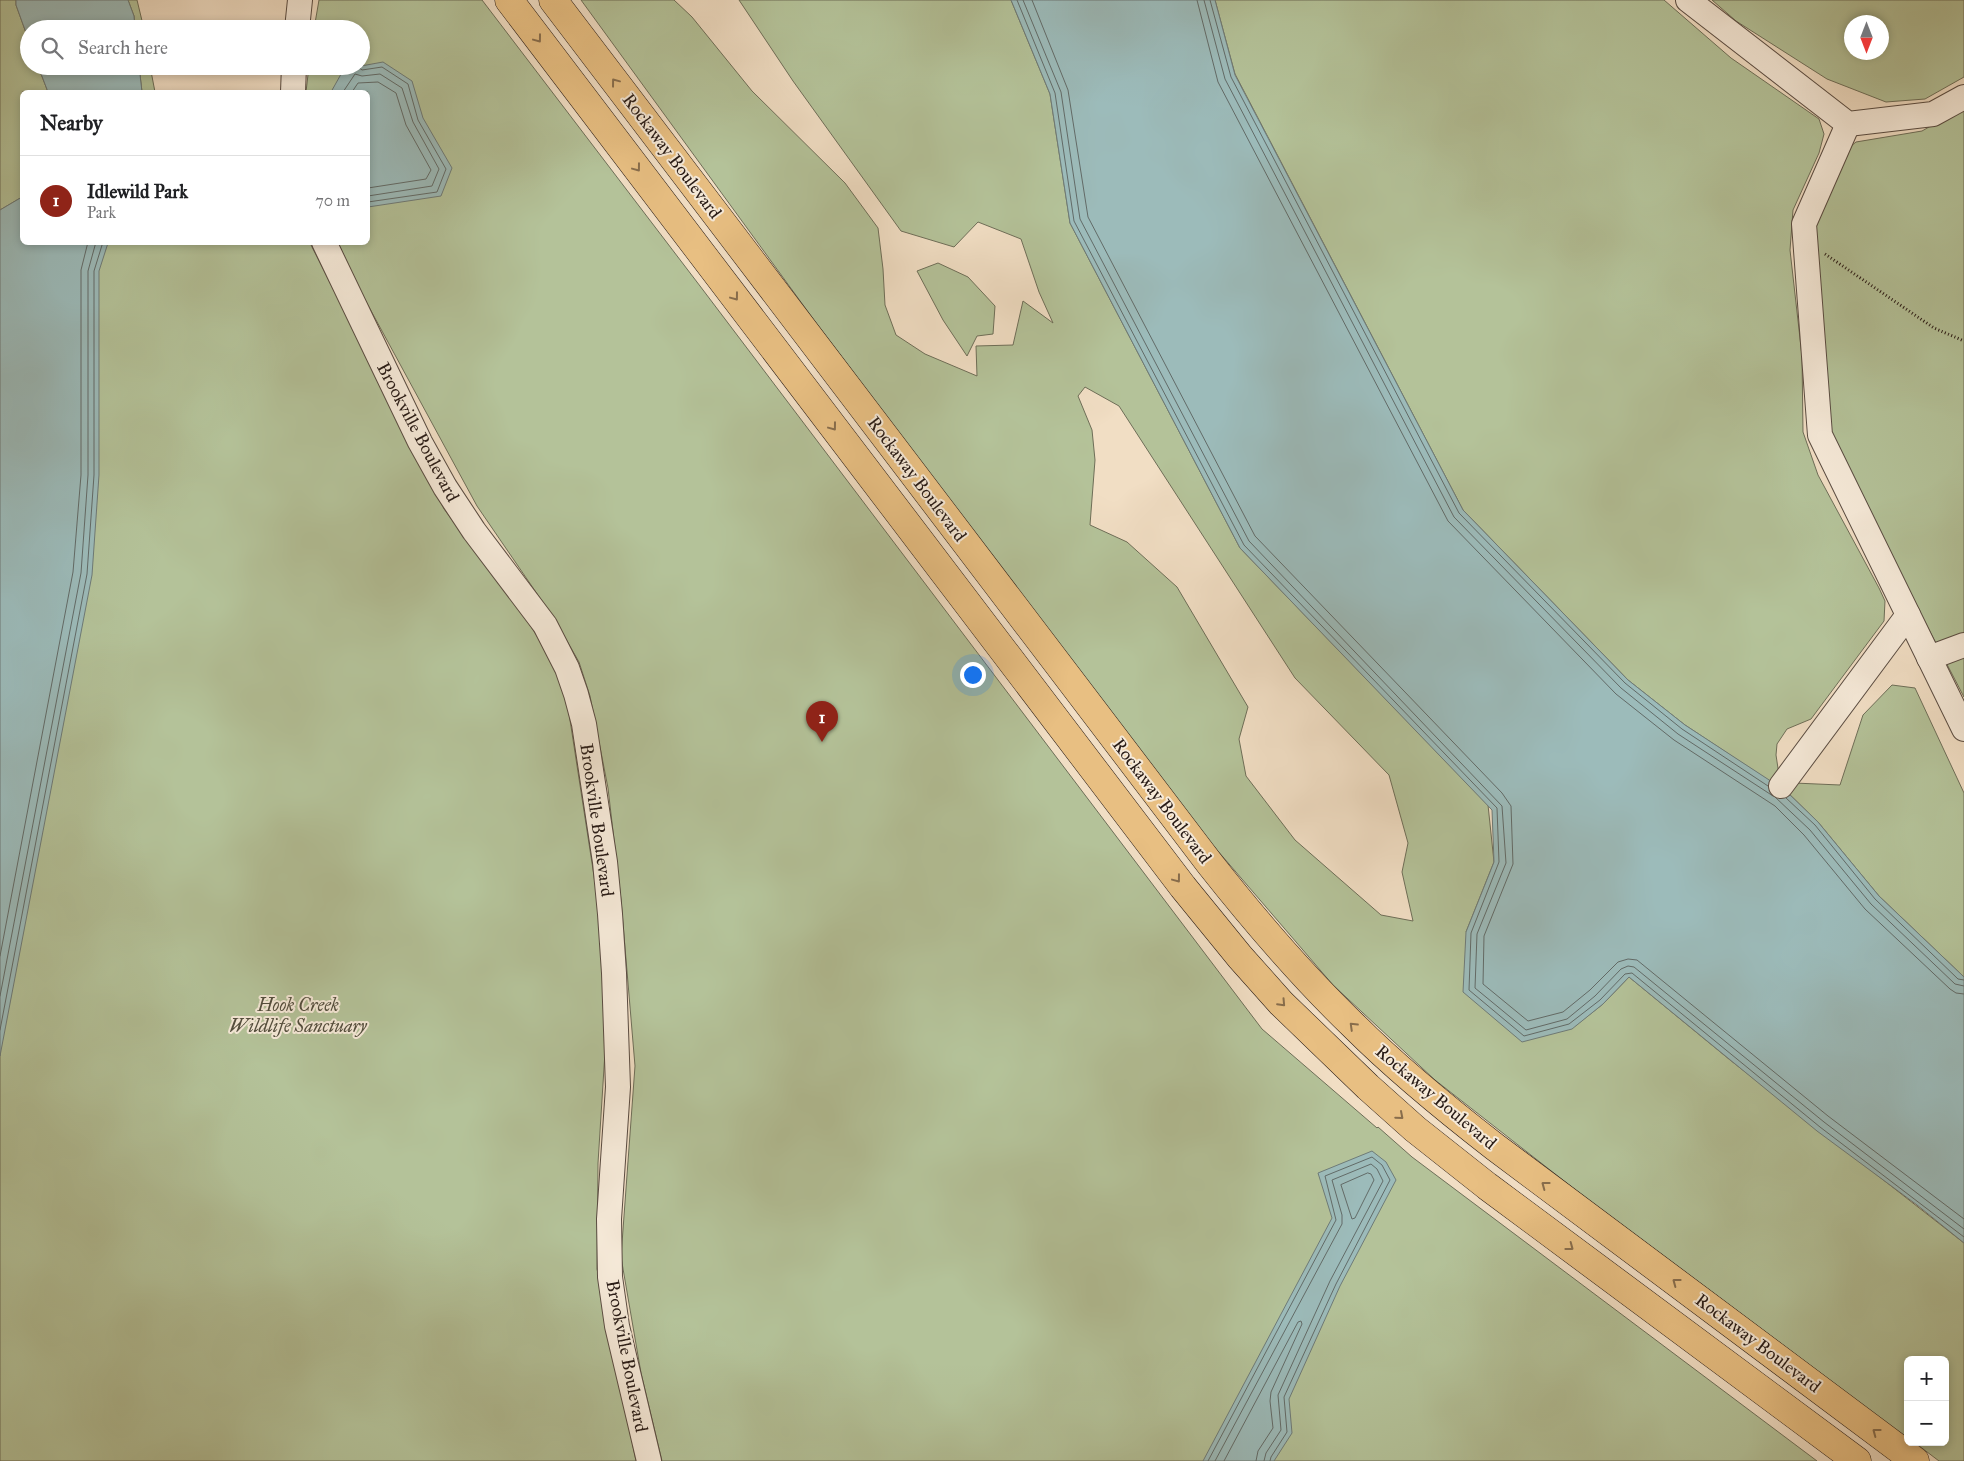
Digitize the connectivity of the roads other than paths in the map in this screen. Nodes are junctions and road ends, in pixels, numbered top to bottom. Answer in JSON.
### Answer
{"nodes":[{"id":1,"x":300,"y":0,"type":"edge"},
{"id":2,"x":509,"y":0,"type":"edge"},
{"id":3,"x":553,"y":0,"type":"edge"},
{"id":4,"x":1688,"y":0,"type":"edge"},
{"id":5,"x":298,"y":20,"type":"edge"},
{"id":6,"x":294,"y":75,"type":"edge"},
{"id":7,"x":293,"y":90,"type":"edge"},
{"id":8,"x":1964,"y":98,"type":"edge"},
{"id":9,"x":1848,"y":124,"type":"junction"},
{"id":10,"x":325,"y":245,"type":"edge"},
{"id":11,"x":1908,"y":614,"type":"junction"},
{"id":12,"x":1964,"y":645,"type":"edge"},
{"id":13,"x":1929,"y":658,"type":"junction"},
{"id":14,"x":1964,"y":729,"type":"edge"},
{"id":15,"x":1781,"y":786,"type":"dead end"},
{"id":16,"x":649,"y":1461,"type":"edge"},
{"id":17,"x":1857,"y":1461,"type":"edge"},
{"id":18,"x":1915,"y":1461,"type":"edge"}],
"edges":[{"from":1,"to":5,"type":"street"},
{"from":2,"to":17,"type":"highway","name":"Rockaway Boulevard","one_way":true},
{"from":18,"to":3,"type":"highway","name":"Rockaway Boulevard","one_way":true},
{"from":4,"to":9,"type":"street"},
{"from":6,"to":7,"type":"street"},
{"from":8,"to":9,"type":"street"},
{"from":9,"to":11,"type":"street"},
{"from":10,"to":16,"type":"street","name":"Brookville Boulevard"},
{"from":11,"to":13,"type":"street"},
{"from":11,"to":15,"type":"street"},
{"from":12,"to":13,"type":"street"},
{"from":13,"to":14,"type":"street"}]}
